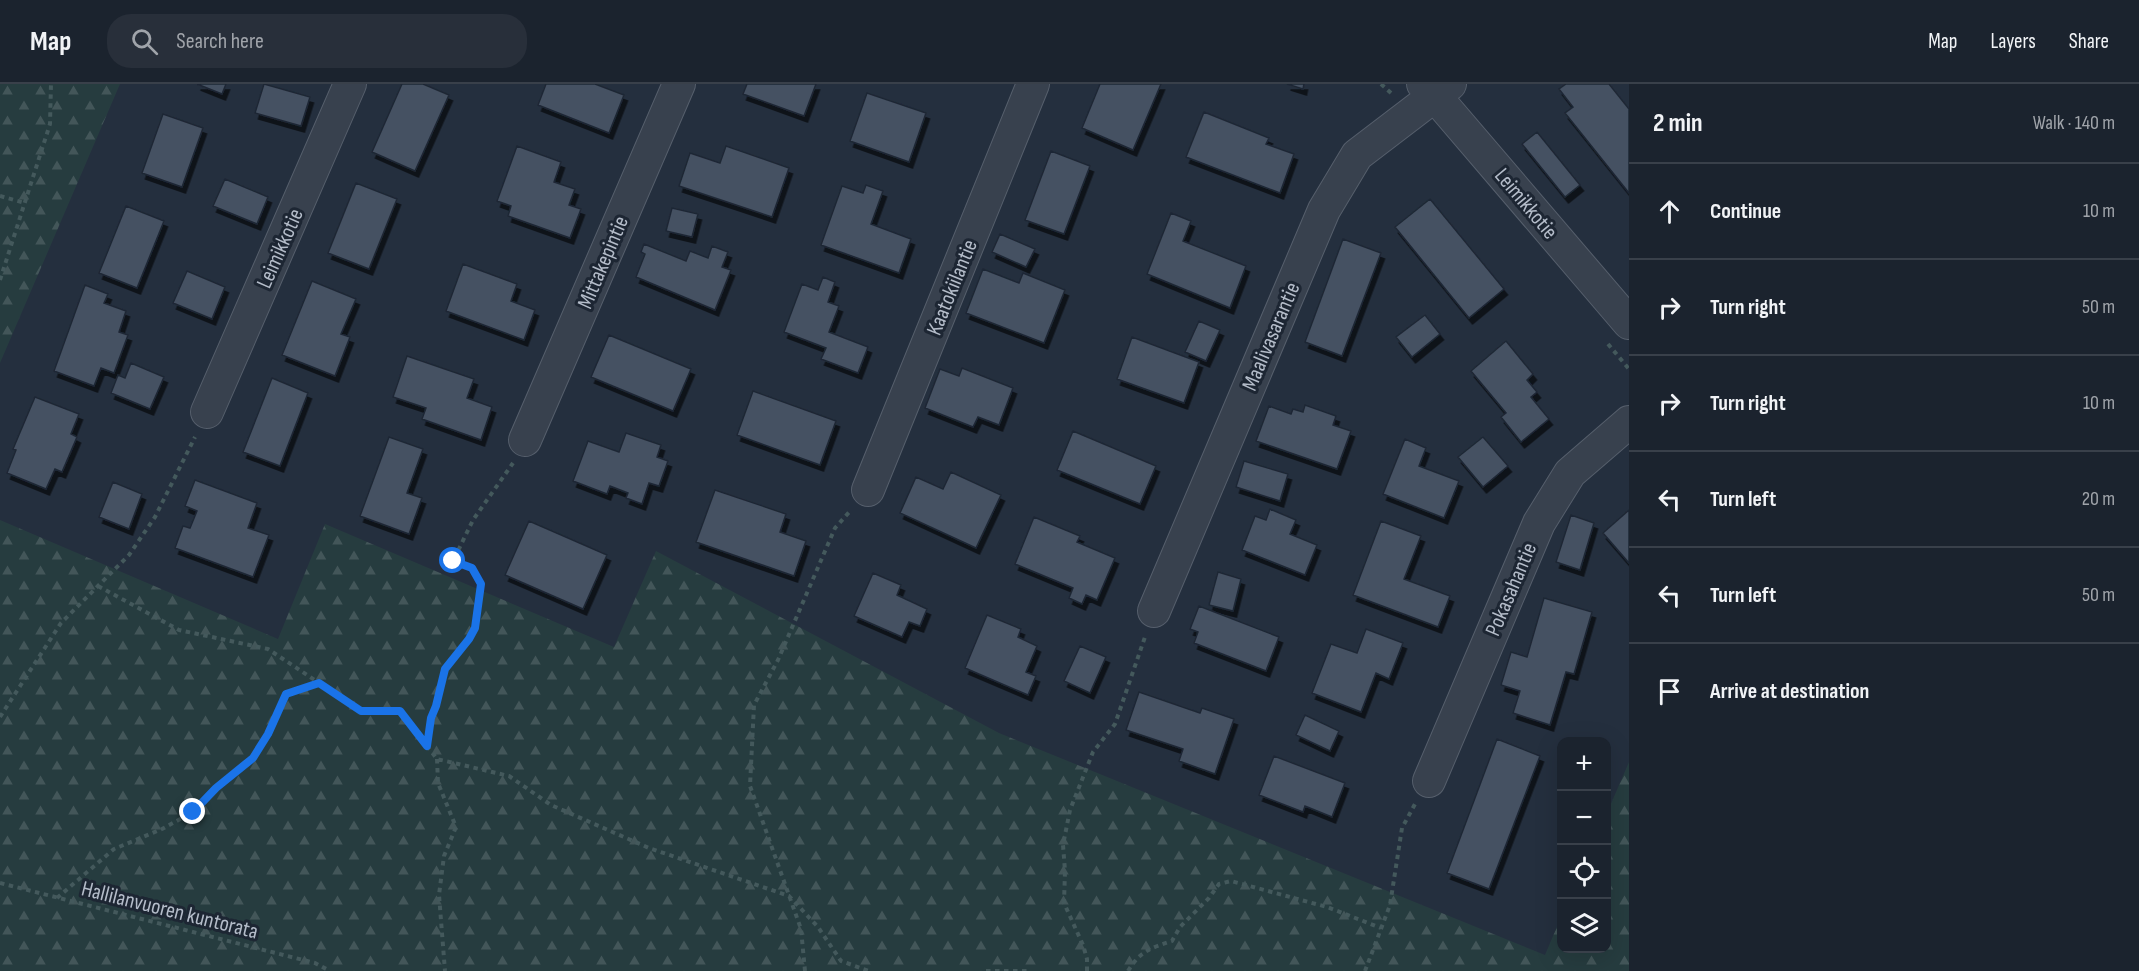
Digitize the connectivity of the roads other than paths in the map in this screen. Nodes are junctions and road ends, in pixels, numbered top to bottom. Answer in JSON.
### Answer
{"nodes":[{"id":1,"x":350,"y":84,"type":"edge"},
{"id":2,"x":679,"y":84,"type":"edge"},
{"id":3,"x":1033,"y":84,"type":"edge"},
{"id":4,"x":1436,"y":88,"type":"edge"},
{"id":5,"x":1629,"y":323,"type":"edge"},
{"id":6,"x":207,"y":412,"type":"road end"},
{"id":7,"x":1629,"y":422,"type":"edge"},
{"id":8,"x":525,"y":440,"type":"road end"},
{"id":9,"x":868,"y":490,"type":"road end"},
{"id":10,"x":1154,"y":611,"type":"road end"},
{"id":11,"x":1429,"y":781,"type":"road end"}],
"edges":[{"from":1,"to":6,"type":"street","name":"Leimikkotie"},
{"from":2,"to":8,"type":"street","name":"Mittakepintie"},
{"from":3,"to":9,"type":"street","name":"Kaatokiilantie"},
{"from":4,"to":5,"type":"street","name":"Leimikkotie"},
{"from":4,"to":10,"type":"street","name":"Maalivasarantie"},
{"from":7,"to":11,"type":"street","name":"Pokasahantie"}]}
